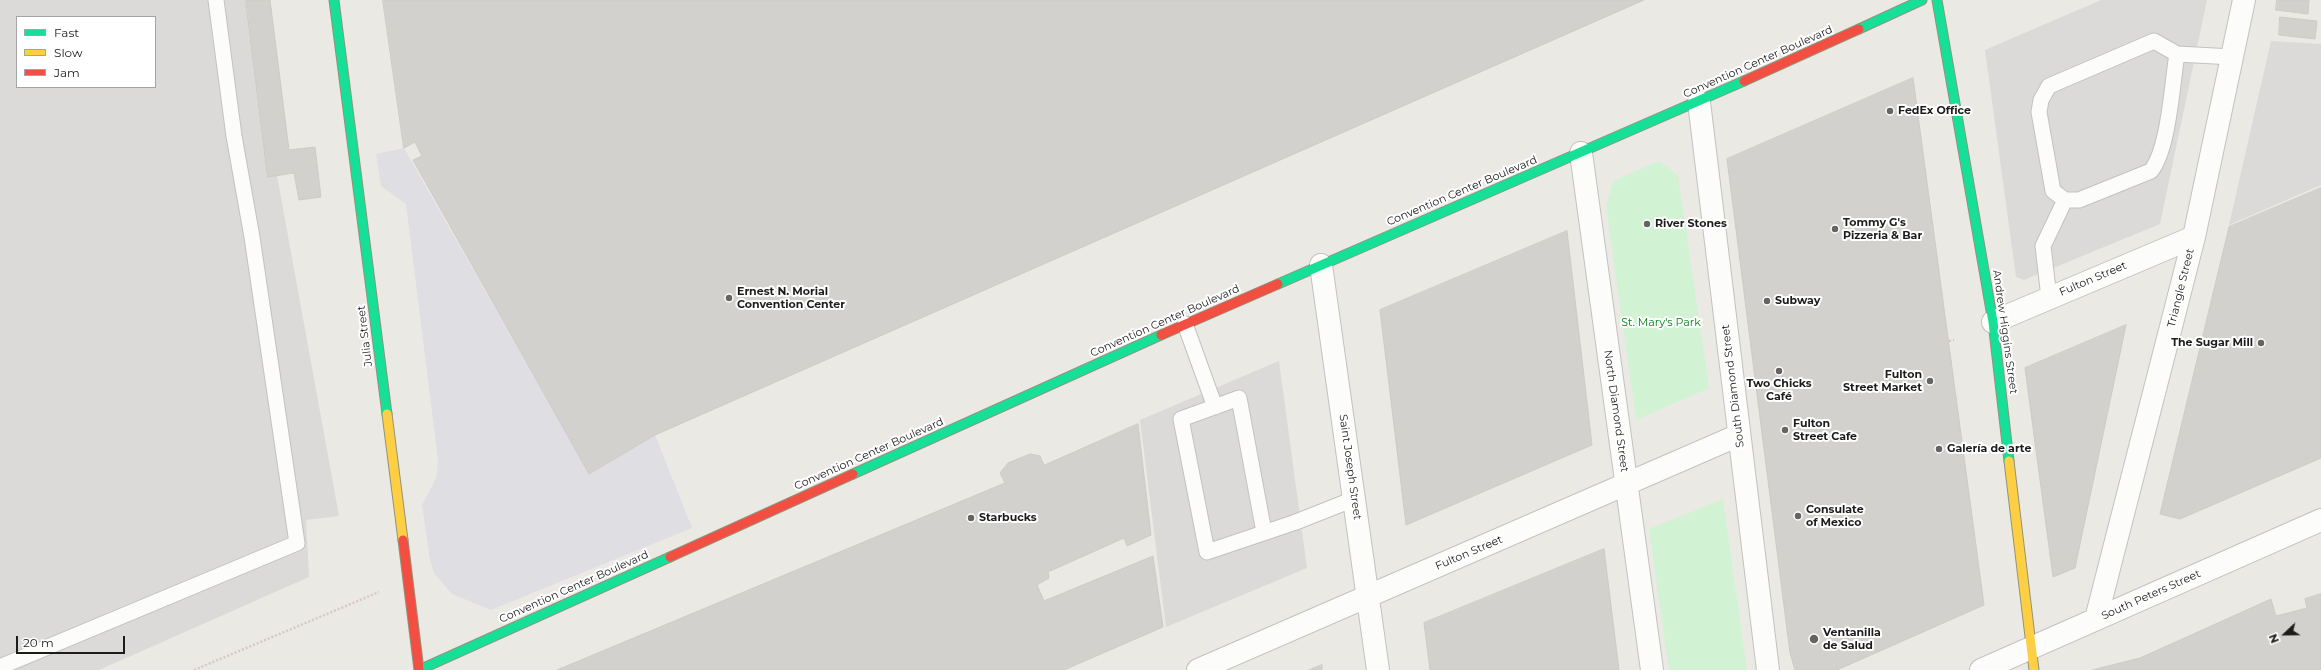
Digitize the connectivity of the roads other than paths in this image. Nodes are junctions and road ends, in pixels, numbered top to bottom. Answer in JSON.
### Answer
{"nodes":[{"id":1,"x":216,"y":0,"type":"edge"},
{"id":2,"x":334,"y":0,"type":"edge"},
{"id":3,"x":1922,"y":0,"type":"edge"},
{"id":4,"x":1937,"y":0,"type":"edge"},
{"id":5,"x":2244,"y":0,"type":"edge"},
{"id":6,"x":2177,"y":54,"type":"junction"},
{"id":7,"x":2233,"y":56,"type":"junction"},
{"id":8,"x":1699,"y":102,"type":"junction"},
{"id":9,"x":1581,"y":153,"type":"junction"},
{"id":10,"x":2065,"y":200,"type":"junction"},
{"id":11,"x":2194,"y":237,"type":"junction"},
{"id":12,"x":1321,"y":265,"type":"junction"},
{"id":13,"x":2049,"y":298,"type":"junction"},
{"id":14,"x":1993,"y":322,"type":"junction"},
{"id":15,"x":1185,"y":324,"type":"junction"},
{"id":16,"x":1215,"y":407,"type":"junction"},
{"id":17,"x":1739,"y":436,"type":"junction"},
{"id":18,"x":1626,"y":485,"type":"junction"},
{"id":19,"x":1354,"y":499,"type":"junction"},
{"id":20,"x":2321,"y":520,"type":"edge"},
{"id":21,"x":1264,"y":532,"type":"junction"},
{"id":22,"x":1369,"y":596,"type":"junction"},
{"id":23,"x":2096,"y":620,"type":"junction"},
{"id":24,"x":2032,"y":648,"type":"junction"},
{"id":25,"x":0,"y":667,"type":"edge"},
{"id":26,"x":419,"y":670,"type":"edge"},
{"id":27,"x":1198,"y":670,"type":"edge"},
{"id":28,"x":1378,"y":670,"type":"edge"},
{"id":29,"x":1652,"y":670,"type":"edge"},
{"id":30,"x":1768,"y":670,"type":"edge"},
{"id":31,"x":1981,"y":670,"type":"edge"},
{"id":32,"x":2034,"y":670,"type":"edge"}],
"edges":[{"from":1,"to":25,"type":"lane"},
{"from":2,"to":26,"type":"street","name":"Julia Street"},
{"from":3,"to":8,"type":"street","name":"Convention Center Boulevard"},
{"from":4,"to":14,"type":"street","name":"Andrew Higgins Street"},
{"from":5,"to":7,"type":"street","name":"Triangle Street"},
{"from":6,"to":7,"type":"lane"},
{"from":6,"to":10,"type":"lane"},
{"from":6,"to":10,"type":"lane"},
{"from":7,"to":11,"type":"street","name":"Triangle Street"},
{"from":8,"to":9,"type":"street","name":"Convention Center Boulevard"},
{"from":8,"to":17,"type":"street","name":"South Diamond Street"},
{"from":9,"to":12,"type":"street","name":"Convention Center Boulevard"},
{"from":9,"to":18,"type":"street","name":"North Diamond Street"},
{"from":10,"to":13,"type":"lane"},
{"from":11,"to":13,"type":"street","name":"Fulton Street"},
{"from":11,"to":23,"type":"street","name":"Triangle Street"},
{"from":12,"to":15,"type":"street","name":"Convention Center Boulevard"},
{"from":12,"to":19,"type":"street","name":"Saint Joseph Street"},
{"from":13,"to":14,"type":"street","name":"Fulton Street"},
{"from":14,"to":24,"type":"street","name":"Andrew Higgins Street"},
{"from":15,"to":16,"type":"lane"},
{"from":15,"to":26,"type":"street","name":"Convention Center Boulevard"},
{"from":16,"to":21,"type":"lane"},
{"from":16,"to":21,"type":"lane"},
{"from":17,"to":18,"type":"street","name":"Fulton Street"},
{"from":17,"to":30,"type":"street","name":"South Diamond Street"},
{"from":18,"to":22,"type":"street","name":"Fulton Street"},
{"from":18,"to":29,"type":"street","name":"North Diamond Street"},
{"from":19,"to":21,"type":"lane"},
{"from":19,"to":22,"type":"street","name":"Saint Joseph Street"},
{"from":20,"to":23,"type":"street","name":"South Peters Street"},
{"from":22,"to":27,"type":"street","name":"Fulton Street"},
{"from":22,"to":28,"type":"street","name":"Saint Joseph Street"},
{"from":23,"to":24,"type":"street","name":"South Peters Street"},
{"from":24,"to":31,"type":"street","name":"South Peters Street"},
{"from":24,"to":32,"type":"street","name":"Andrew Higgins Street"}]}
